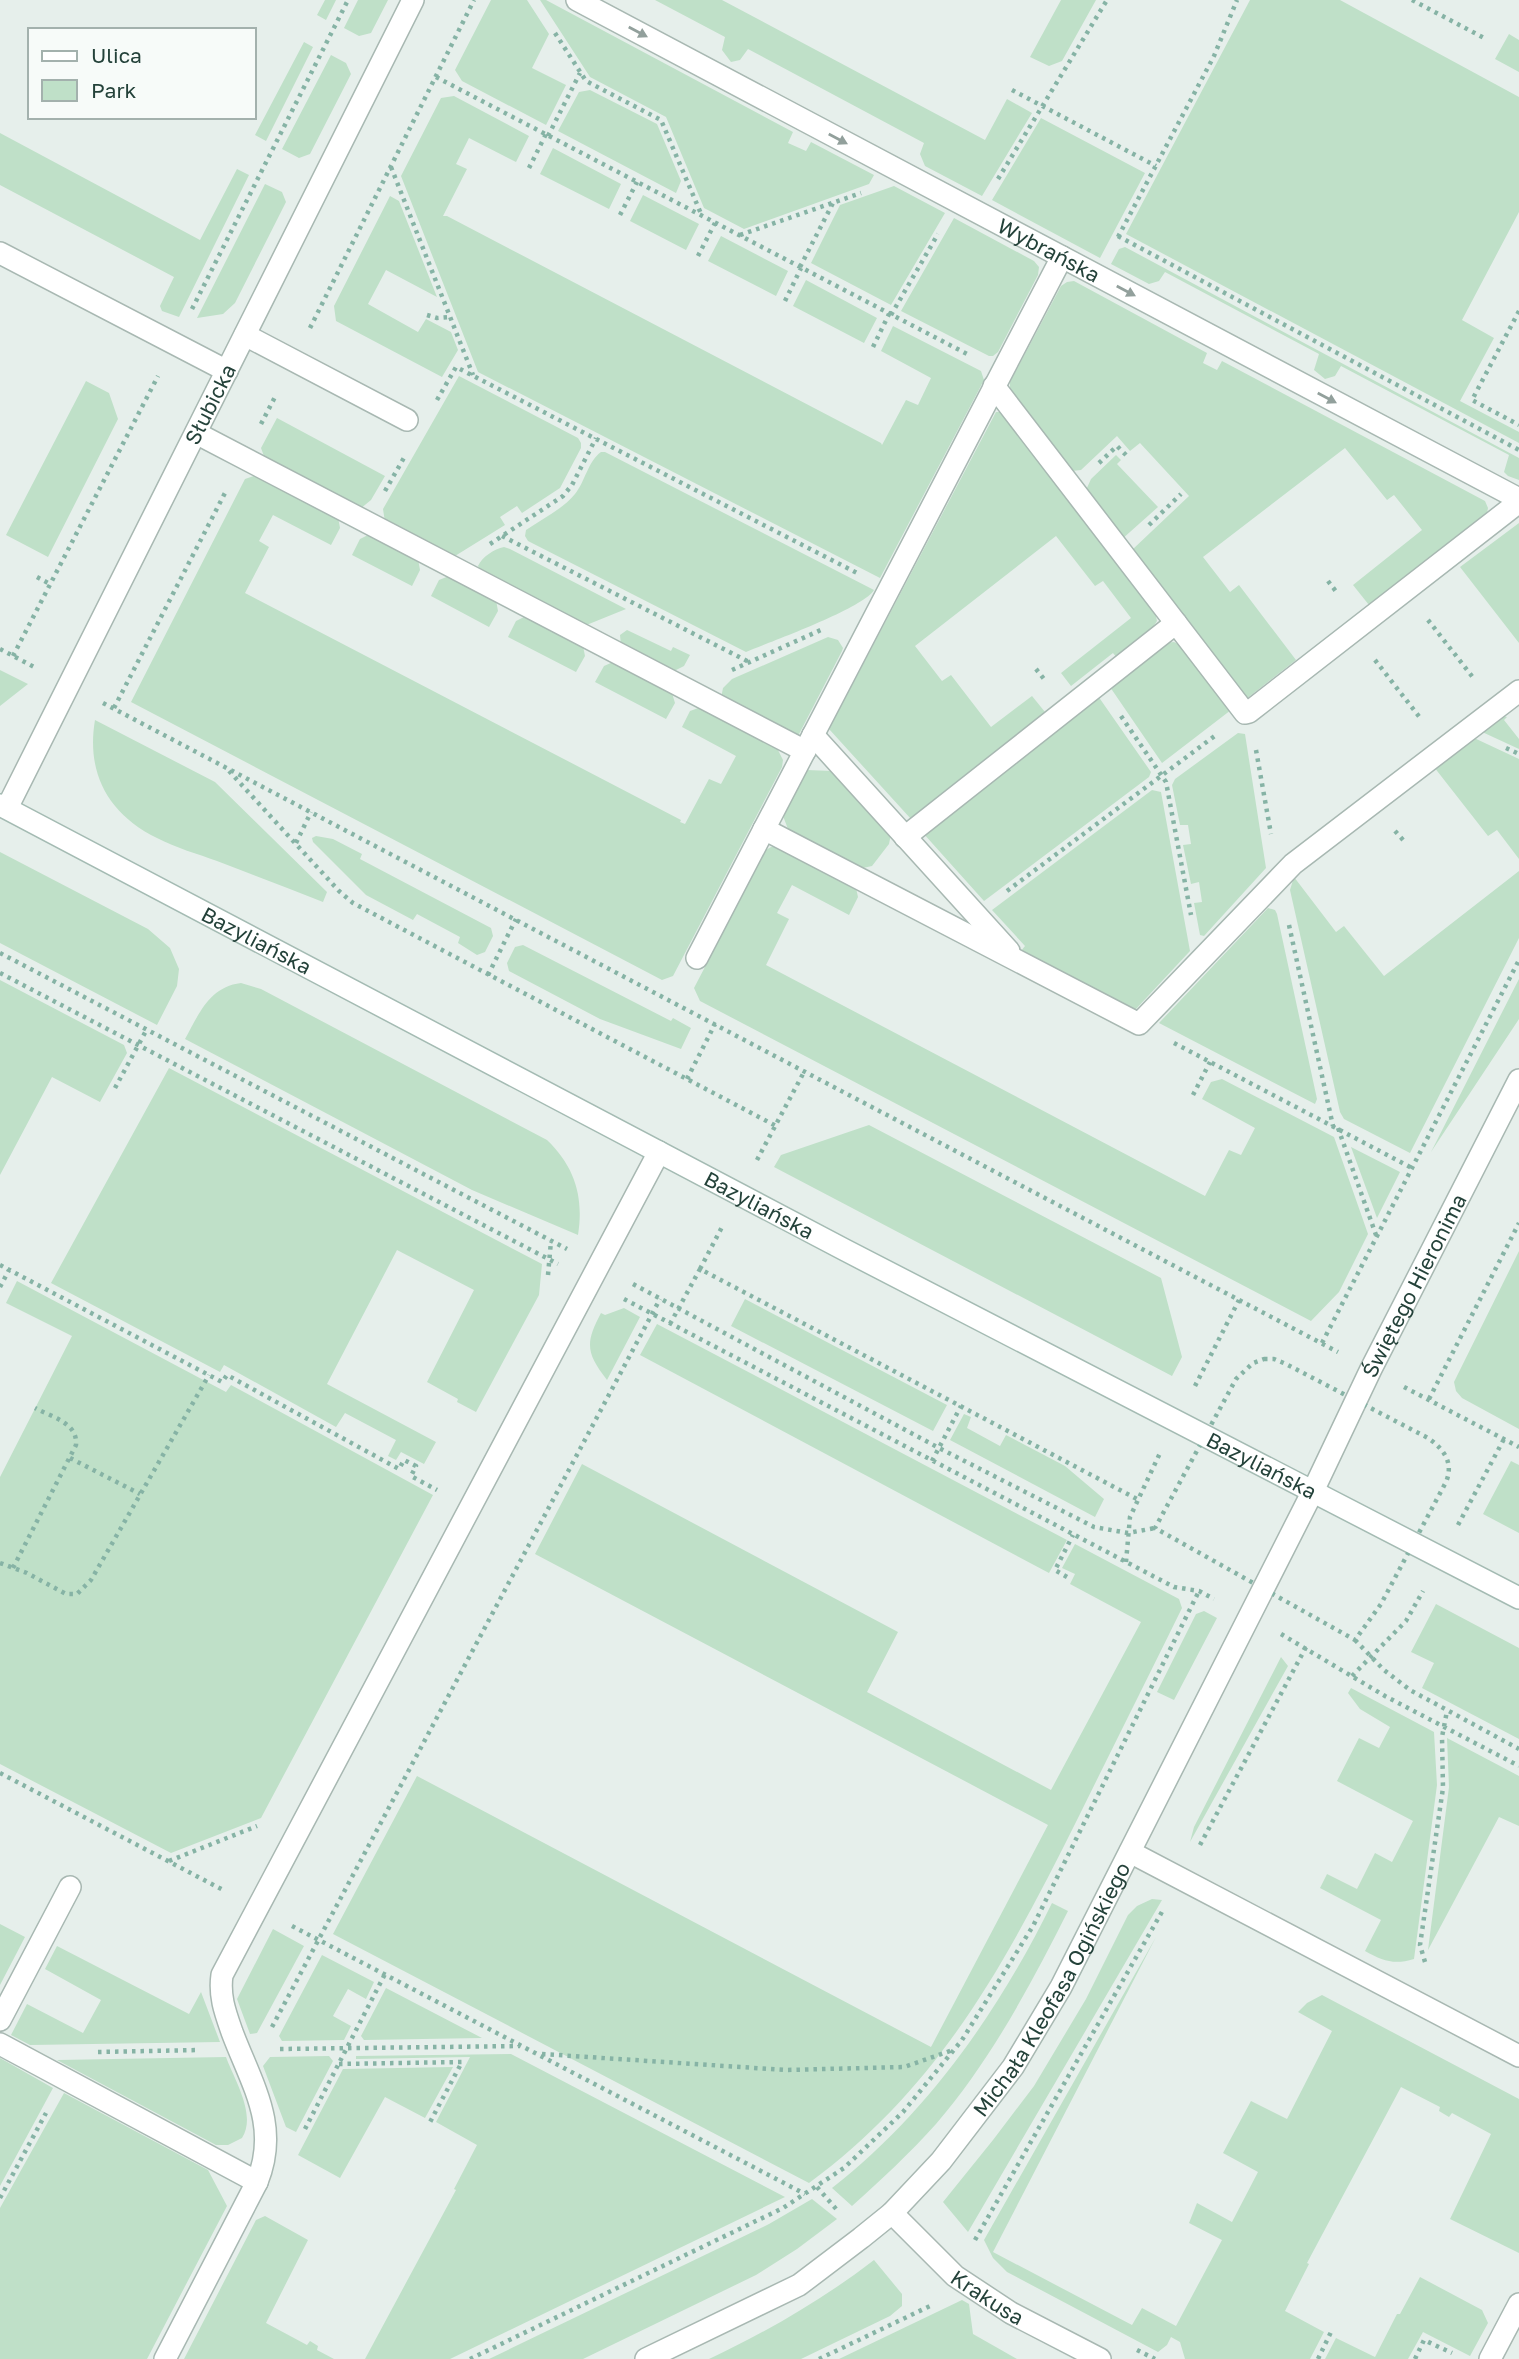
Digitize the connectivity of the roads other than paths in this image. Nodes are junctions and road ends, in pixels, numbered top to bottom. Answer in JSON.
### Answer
{"nodes":[{"id":1,"x":413,"y":0,"type":"edge"},
{"id":2,"x":577,"y":0,"type":"edge"},
{"id":3,"x":0,"y":253,"type":"edge"},
{"id":4,"x":1062,"y":257,"type":"junction"},
{"id":5,"x":245,"y":335,"type":"junction"},
{"id":6,"x":227,"y":371,"type":"junction"},
{"id":7,"x":998,"y":379,"type":"junction"},
{"id":8,"x":407,"y":420,"type":"dead end"},
{"id":9,"x":195,"y":433,"type":"junction"},
{"id":10,"x":1519,"y":500,"type":"edge"},
{"id":11,"x":1176,"y":622,"type":"junction"},
{"id":12,"x":1519,"y":691,"type":"edge"},
{"id":13,"x":809,"y":743,"type":"junction"},
{"id":14,"x":4,"y":806,"type":"edge"},
{"id":15,"x":764,"y":829,"type":"junction"},
{"id":16,"x":905,"y":836,"type":"junction"},
{"id":17,"x":697,"y":958,"type":"dead end"},
{"id":18,"x":1018,"y":962,"type":"junction"},
{"id":19,"x":1519,"y":1080,"type":"edge"},
{"id":20,"x":659,"y":1152,"type":"junction"},
{"id":21,"x":1313,"y":1491,"type":"junction"},
{"id":22,"x":1519,"y":1598,"type":"edge"},
{"id":23,"x":1130,"y":1852,"type":"junction"},
{"id":24,"x":70,"y":1888,"type":"dead end"},
{"id":25,"x":0,"y":2020,"type":"edge"},
{"id":26,"x":0,"y":2044,"type":"edge"},
{"id":27,"x":1519,"y":2056,"type":"edge"},
{"id":28,"x":257,"y":2182,"type":"junction"},
{"id":29,"x":892,"y":2213,"type":"junction"},
{"id":30,"x":1519,"y":2304,"type":"edge"},
{"id":31,"x":165,"y":2359,"type":"edge"},
{"id":32,"x":646,"y":2359,"type":"edge"},
{"id":33,"x":1100,"y":2359,"type":"edge"},
{"id":34,"x":1490,"y":2359,"type":"edge"}],
"edges":[{"from":1,"to":5,"type":"street","name":"Słubicka"},
{"from":2,"to":4,"type":"street","name":"Wybrańska","one_way":true},
{"from":3,"to":6,"type":"street"},
{"from":4,"to":7,"type":"street"},
{"from":4,"to":10,"type":"street","name":"Wybrańska","one_way":true},
{"from":5,"to":6,"type":"street","name":"Słubicka"},
{"from":5,"to":8,"type":"street"},
{"from":6,"to":9,"type":"street","name":"Słubicka"},
{"from":7,"to":11,"type":"street"},
{"from":7,"to":13,"type":"street"},
{"from":9,"to":13,"type":"street"},
{"from":9,"to":14,"type":"street","name":"Słubicka"},
{"from":10,"to":11,"type":"street"},
{"from":11,"to":16,"type":"street"},
{"from":12,"to":18,"type":"street"},
{"from":13,"to":15,"type":"street"},
{"from":13,"to":16,"type":"street"},
{"from":14,"to":20,"type":"street","name":"Bazyliańska"},
{"from":15,"to":17,"type":"street"},
{"from":15,"to":18,"type":"street"},
{"from":16,"to":18,"type":"street"},
{"from":19,"to":21,"type":"street","name":"Świętego Hieronima"},
{"from":20,"to":21,"type":"street","name":"Bazyliańska"},
{"from":20,"to":28,"type":"street"},
{"from":21,"to":22,"type":"street","name":"Bazyliańska"},
{"from":21,"to":23,"type":"street","name":"Michała Kleofasa Ogińskiego"},
{"from":23,"to":27,"type":"street"},
{"from":23,"to":29,"type":"street","name":"Michała Kleofasa Ogińskiego"},
{"from":24,"to":25,"type":"street"},
{"from":26,"to":28,"type":"street"},
{"from":28,"to":31,"type":"street"},
{"from":29,"to":32,"type":"street","name":"Michała Kleofasa Ogińskiego"},
{"from":29,"to":33,"type":"street","name":"Krakusa"},
{"from":30,"to":34,"type":"street"}]}
